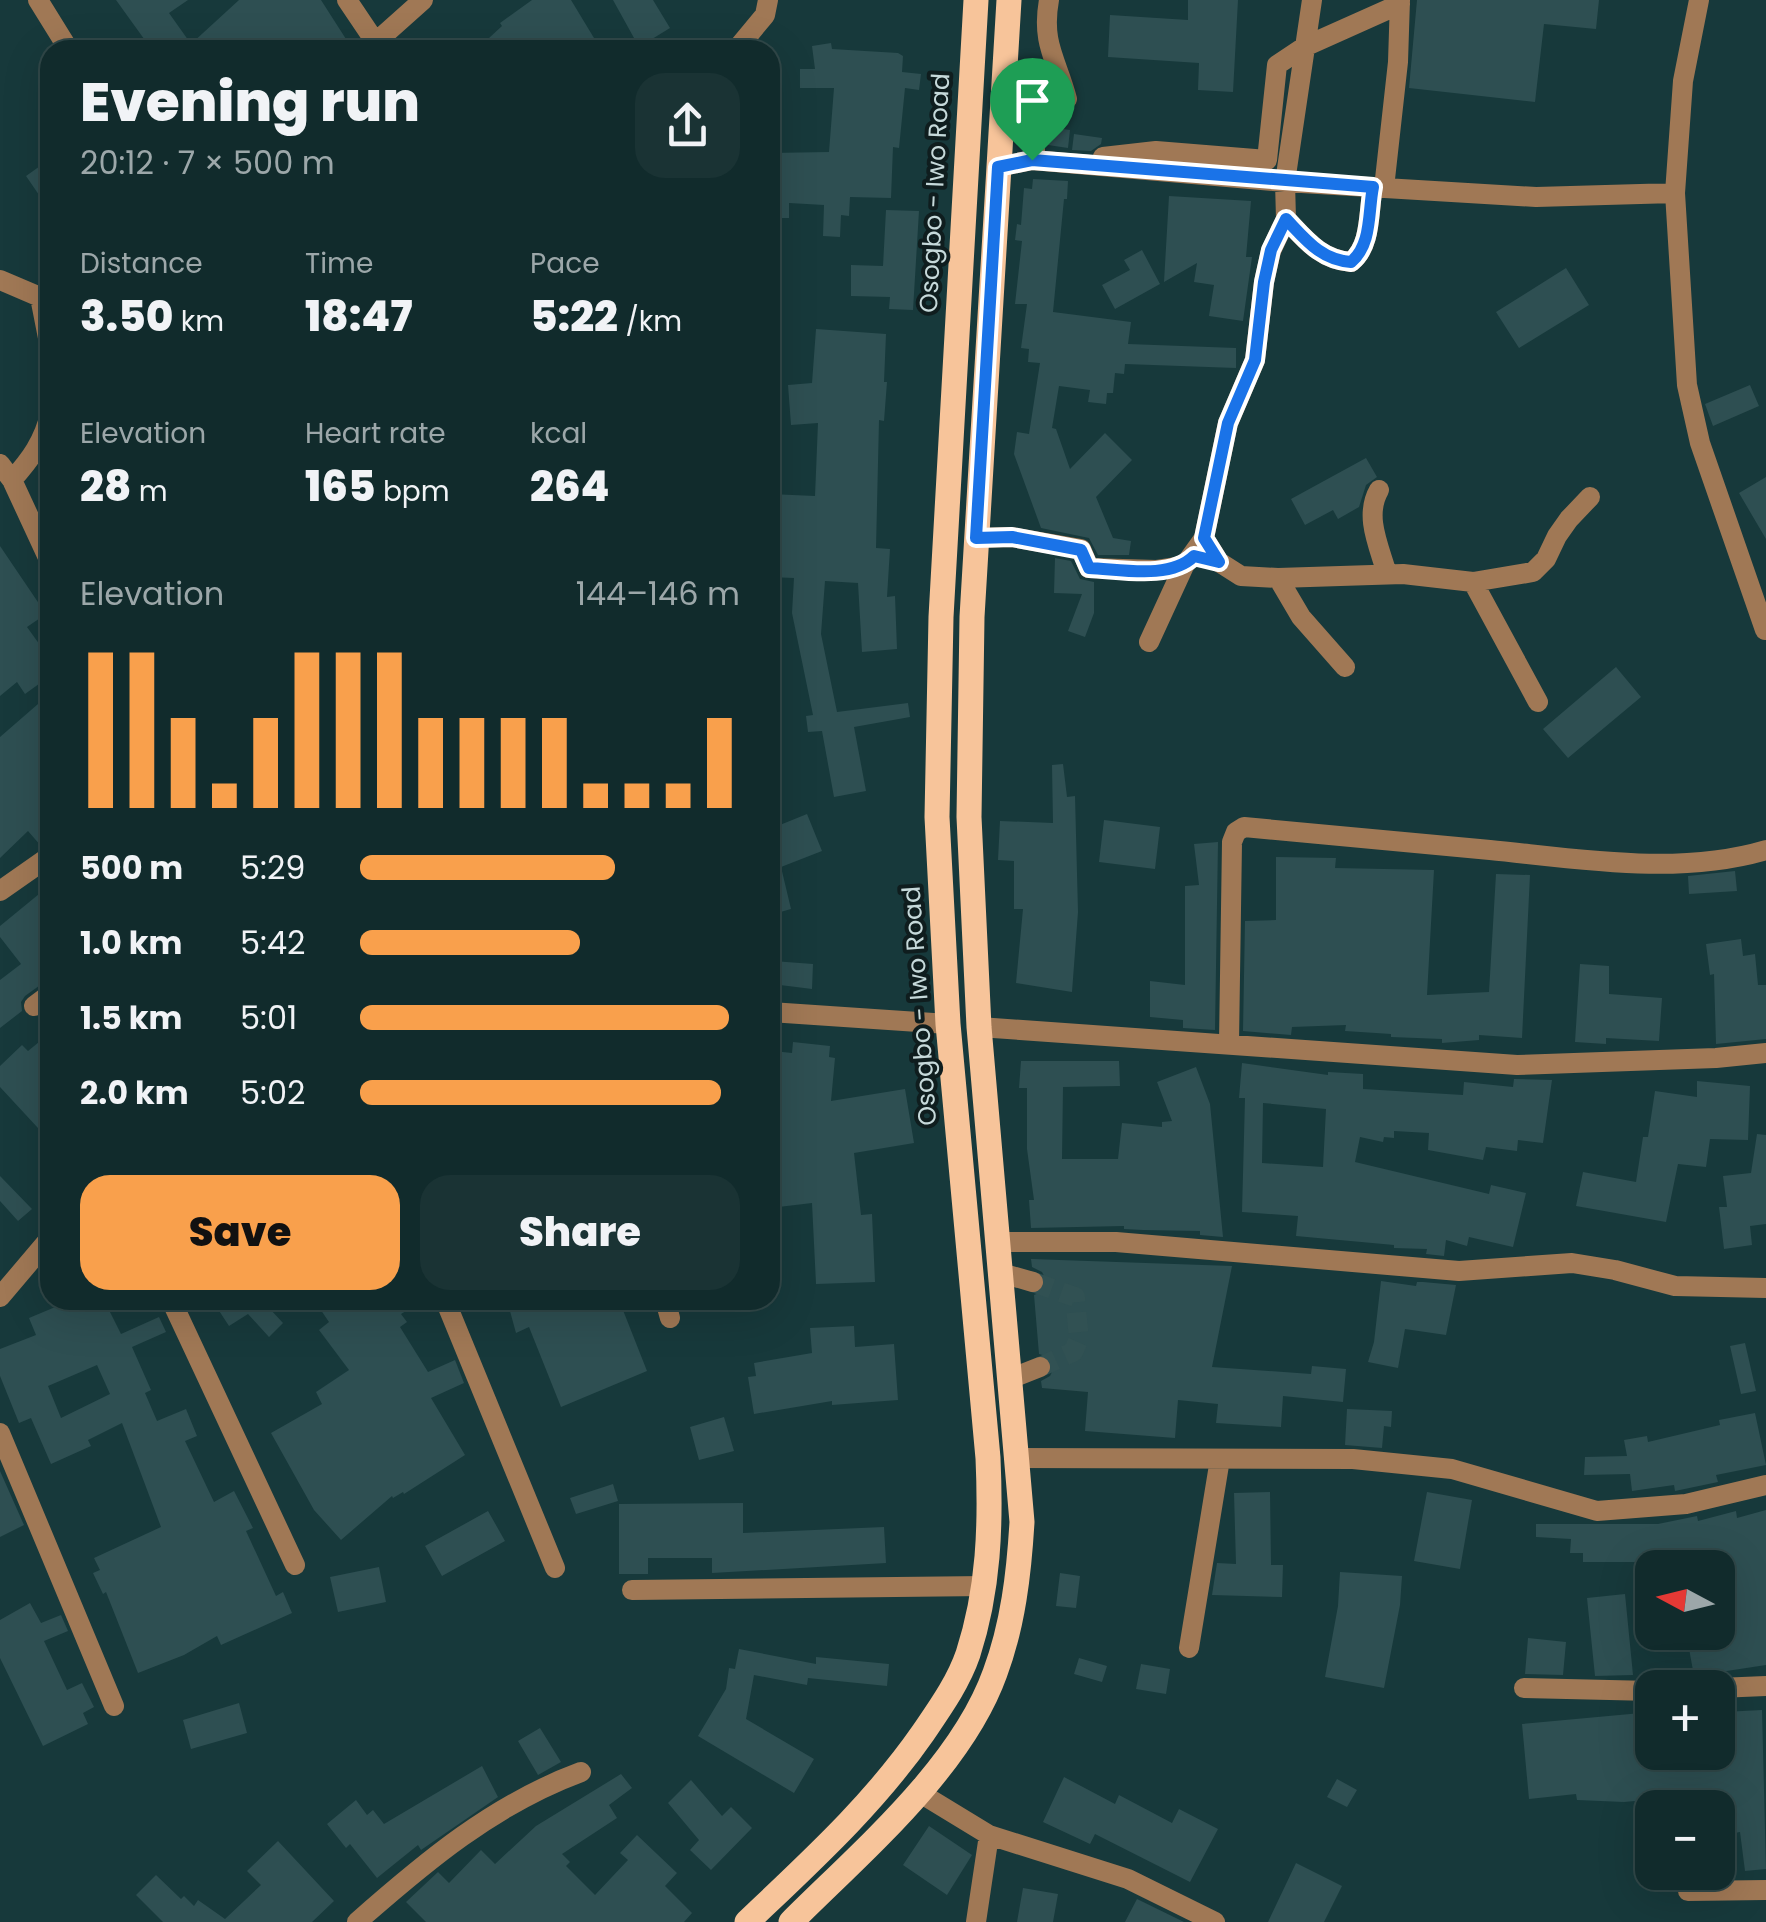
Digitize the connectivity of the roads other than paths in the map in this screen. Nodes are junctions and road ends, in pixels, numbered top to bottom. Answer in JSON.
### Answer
{"nodes":[{"id":1,"x":38,"y":0,"type":"edge"},
{"id":2,"x":348,"y":0,"type":"edge"},
{"id":3,"x":423,"y":0,"type":"edge"},
{"id":4,"x":768,"y":0,"type":"edge"},
{"id":5,"x":976,"y":0,"type":"edge"},
{"id":6,"x":1008,"y":0,"type":"edge"},
{"id":7,"x":1049,"y":0,"type":"edge"},
{"id":8,"x":1312,"y":0,"type":"edge"},
{"id":9,"x":1700,"y":0,"type":"edge"},
{"id":10,"x":1397,"y":1,"type":"edge"},
{"id":11,"x":63,"y":40,"type":"edge"},
{"id":12,"x":368,"y":40,"type":"edge"},
{"id":13,"x":378,"y":40,"type":"edge"},
{"id":14,"x":744,"y":40,"type":"edge"},
{"id":15,"x":1304,"y":47,"type":"junction"},
{"id":16,"x":1033,"y":155,"type":"junction"},
{"id":17,"x":998,"y":167,"type":"junction"},
{"id":18,"x":1284,"y":182,"type":"junction"},
{"id":19,"x":1378,"y":188,"type":"junction"},
{"id":20,"x":1676,"y":192,"type":"junction"},
{"id":21,"x":1286,"y":219,"type":"junction"},
{"id":22,"x":0,"y":280,"type":"edge"},
{"id":23,"x":40,"y":292,"type":"edge"},
{"id":24,"x":40,"y":443,"type":"edge"},
{"id":25,"x":6,"y":472,"type":"edge"},
{"id":26,"x":1379,"y":490,"type":"dead end"},
{"id":27,"x":1590,"y":497,"type":"dead end"},
{"id":28,"x":22,"y":506,"type":"junction"},
{"id":29,"x":0,"y":511,"type":"edge"},
{"id":30,"x":976,"y":538,"type":"junction"},
{"id":31,"x":40,"y":542,"type":"edge"},
{"id":32,"x":1194,"y":553,"type":"junction"},
{"id":33,"x":1386,"y":574,"type":"junction"},
{"id":34,"x":1278,"y":578,"type":"junction"},
{"id":35,"x":1472,"y":582,"type":"junction"},
{"id":36,"x":1764,"y":630,"type":"edge"},
{"id":37,"x":1149,"y":642,"type":"dead end"},
{"id":38,"x":1344,"y":667,"type":"dead end"},
{"id":39,"x":1538,"y":702,"type":"dead end"},
{"id":40,"x":1766,"y":850,"type":"edge"},
{"id":41,"x":40,"y":863,"type":"edge"},
{"id":42,"x":0,"y":891,"type":"edge"},
{"id":43,"x":780,"y":1013,"type":"edge"},
{"id":44,"x":948,"y":1024,"type":"junction"},
{"id":45,"x":979,"y":1027,"type":"junction"},
{"id":46,"x":1229,"y":1044,"type":"junction"},
{"id":47,"x":1766,"y":1053,"type":"edge"},
{"id":48,"x":998,"y":1242,"type":"junction"},
{"id":49,"x":40,"y":1250,"type":"edge"},
{"id":50,"x":1000,"y":1273,"type":"junction"},
{"id":51,"x":1033,"y":1282,"type":"tunnel mouth"},
{"id":52,"x":1766,"y":1288,"type":"edge"},
{"id":53,"x":0,"y":1297,"type":"edge"},
{"id":54,"x":176,"y":1310,"type":"edge"},
{"id":55,"x":449,"y":1310,"type":"edge"},
{"id":56,"x":1040,"y":1367,"type":"tunnel mouth"},
{"id":57,"x":1010,"y":1379,"type":"junction"},
{"id":58,"x":0,"y":1432,"type":"edge"},
{"id":59,"x":1017,"y":1458,"type":"junction"},
{"id":60,"x":1220,"y":1459,"type":"junction"},
{"id":61,"x":1766,"y":1485,"type":"edge"},
{"id":62,"x":295,"y":1565,"type":"dead end"},
{"id":63,"x":555,"y":1568,"type":"dead end"},
{"id":64,"x":985,"y":1586,"type":"junction"},
{"id":65,"x":632,"y":1590,"type":"dead end"},
{"id":66,"x":1189,"y":1648,"type":"dead end"},
{"id":67,"x":1766,"y":1686,"type":"edge"},
{"id":68,"x":1735,"y":1687,"type":"edge"},
{"id":69,"x":1524,"y":1688,"type":"dead end"},
{"id":70,"x":1635,"y":1691,"type":"edge"},
{"id":71,"x":114,"y":1706,"type":"dead end"},
{"id":72,"x":581,"y":1772,"type":"dead end"},
{"id":73,"x":920,"y":1792,"type":"junction"},
{"id":74,"x":989,"y":1834,"type":"junction"},
{"id":75,"x":1766,"y":1890,"type":"edge"},
{"id":76,"x":1688,"y":1891,"type":"dead end"},
{"id":77,"x":357,"y":1922,"type":"edge"},
{"id":78,"x":746,"y":1922,"type":"edge"},
{"id":79,"x":791,"y":1922,"type":"edge"},
{"id":80,"x":976,"y":1922,"type":"edge"},
{"id":81,"x":1215,"y":1922,"type":"edge"}],
"edges":[{"from":1,"to":11,"type":"street"},
{"from":2,"to":12,"type":"street"},
{"from":3,"to":13,"type":"street"},
{"from":4,"to":14,"type":"street"},
{"from":5,"to":44,"type":"main road","name":"Osogbo - Iwo Road"},
{"from":6,"to":17,"type":"main road"},
{"from":7,"to":16,"type":"street"},
{"from":8,"to":15,"type":"street"},
{"from":9,"to":20,"type":"street"},
{"from":10,"to":15,"type":"street"},
{"from":10,"to":19,"type":"street"},
{"from":15,"to":16,"type":"street"},
{"from":15,"to":18,"type":"street"},
{"from":16,"to":17,"type":"street"},
{"from":16,"to":18,"type":"street"},
{"from":17,"to":30,"type":"main road"},
{"from":18,"to":19,"type":"street"},
{"from":18,"to":21,"type":"street"},
{"from":19,"to":20,"type":"street"},
{"from":19,"to":21,"type":"street"},
{"from":20,"to":36,"type":"street"},
{"from":21,"to":32,"type":"street"},
{"from":22,"to":23,"type":"street"},
{"from":24,"to":25,"type":"street"},
{"from":25,"to":28,"type":"street"},
{"from":26,"to":33,"type":"street"},
{"from":27,"to":35,"type":"street"},
{"from":28,"to":29,"type":"street"},
{"from":28,"to":31,"type":"street"},
{"from":30,"to":32,"type":"street"},
{"from":30,"to":45,"type":"main road"},
{"from":32,"to":34,"type":"street"},
{"from":32,"to":37,"type":"street"},
{"from":33,"to":34,"type":"street"},
{"from":33,"to":35,"type":"street"},
{"from":34,"to":38,"type":"street"},
{"from":35,"to":39,"type":"street"},
{"from":40,"to":46,"type":"street"},
{"from":41,"to":42,"type":"street"},
{"from":43,"to":44,"type":"street"},
{"from":44,"to":64,"type":"main road","name":"Osogbo - Iwo Road"},
{"from":45,"to":46,"type":"street"},
{"from":45,"to":48,"type":"main road"},
{"from":46,"to":47,"type":"street"},
{"from":48,"to":50,"type":"main road"},
{"from":48,"to":52,"type":"street"},
{"from":49,"to":53,"type":"street"},
{"from":50,"to":51,"type":"street"},
{"from":50,"to":57,"type":"main road"},
{"from":54,"to":62,"type":"street"},
{"from":55,"to":63,"type":"street"},
{"from":56,"to":57,"type":"street"},
{"from":57,"to":59,"type":"main road"},
{"from":58,"to":71,"type":"street"},
{"from":59,"to":60,"type":"street"},
{"from":59,"to":73,"type":"main road"},
{"from":60,"to":61,"type":"street"},
{"from":60,"to":66,"type":"street"},
{"from":64,"to":65,"type":"street"},
{"from":64,"to":78,"type":"main road","name":"Osogbo - Iwo Road"},
{"from":67,"to":68,"type":"street"},
{"from":69,"to":70,"type":"street"},
{"from":72,"to":77,"type":"street"},
{"from":73,"to":74,"type":"street"},
{"from":73,"to":79,"type":"main road"},
{"from":74,"to":80,"type":"street"},
{"from":74,"to":81,"type":"street"},
{"from":75,"to":76,"type":"street"}]}
